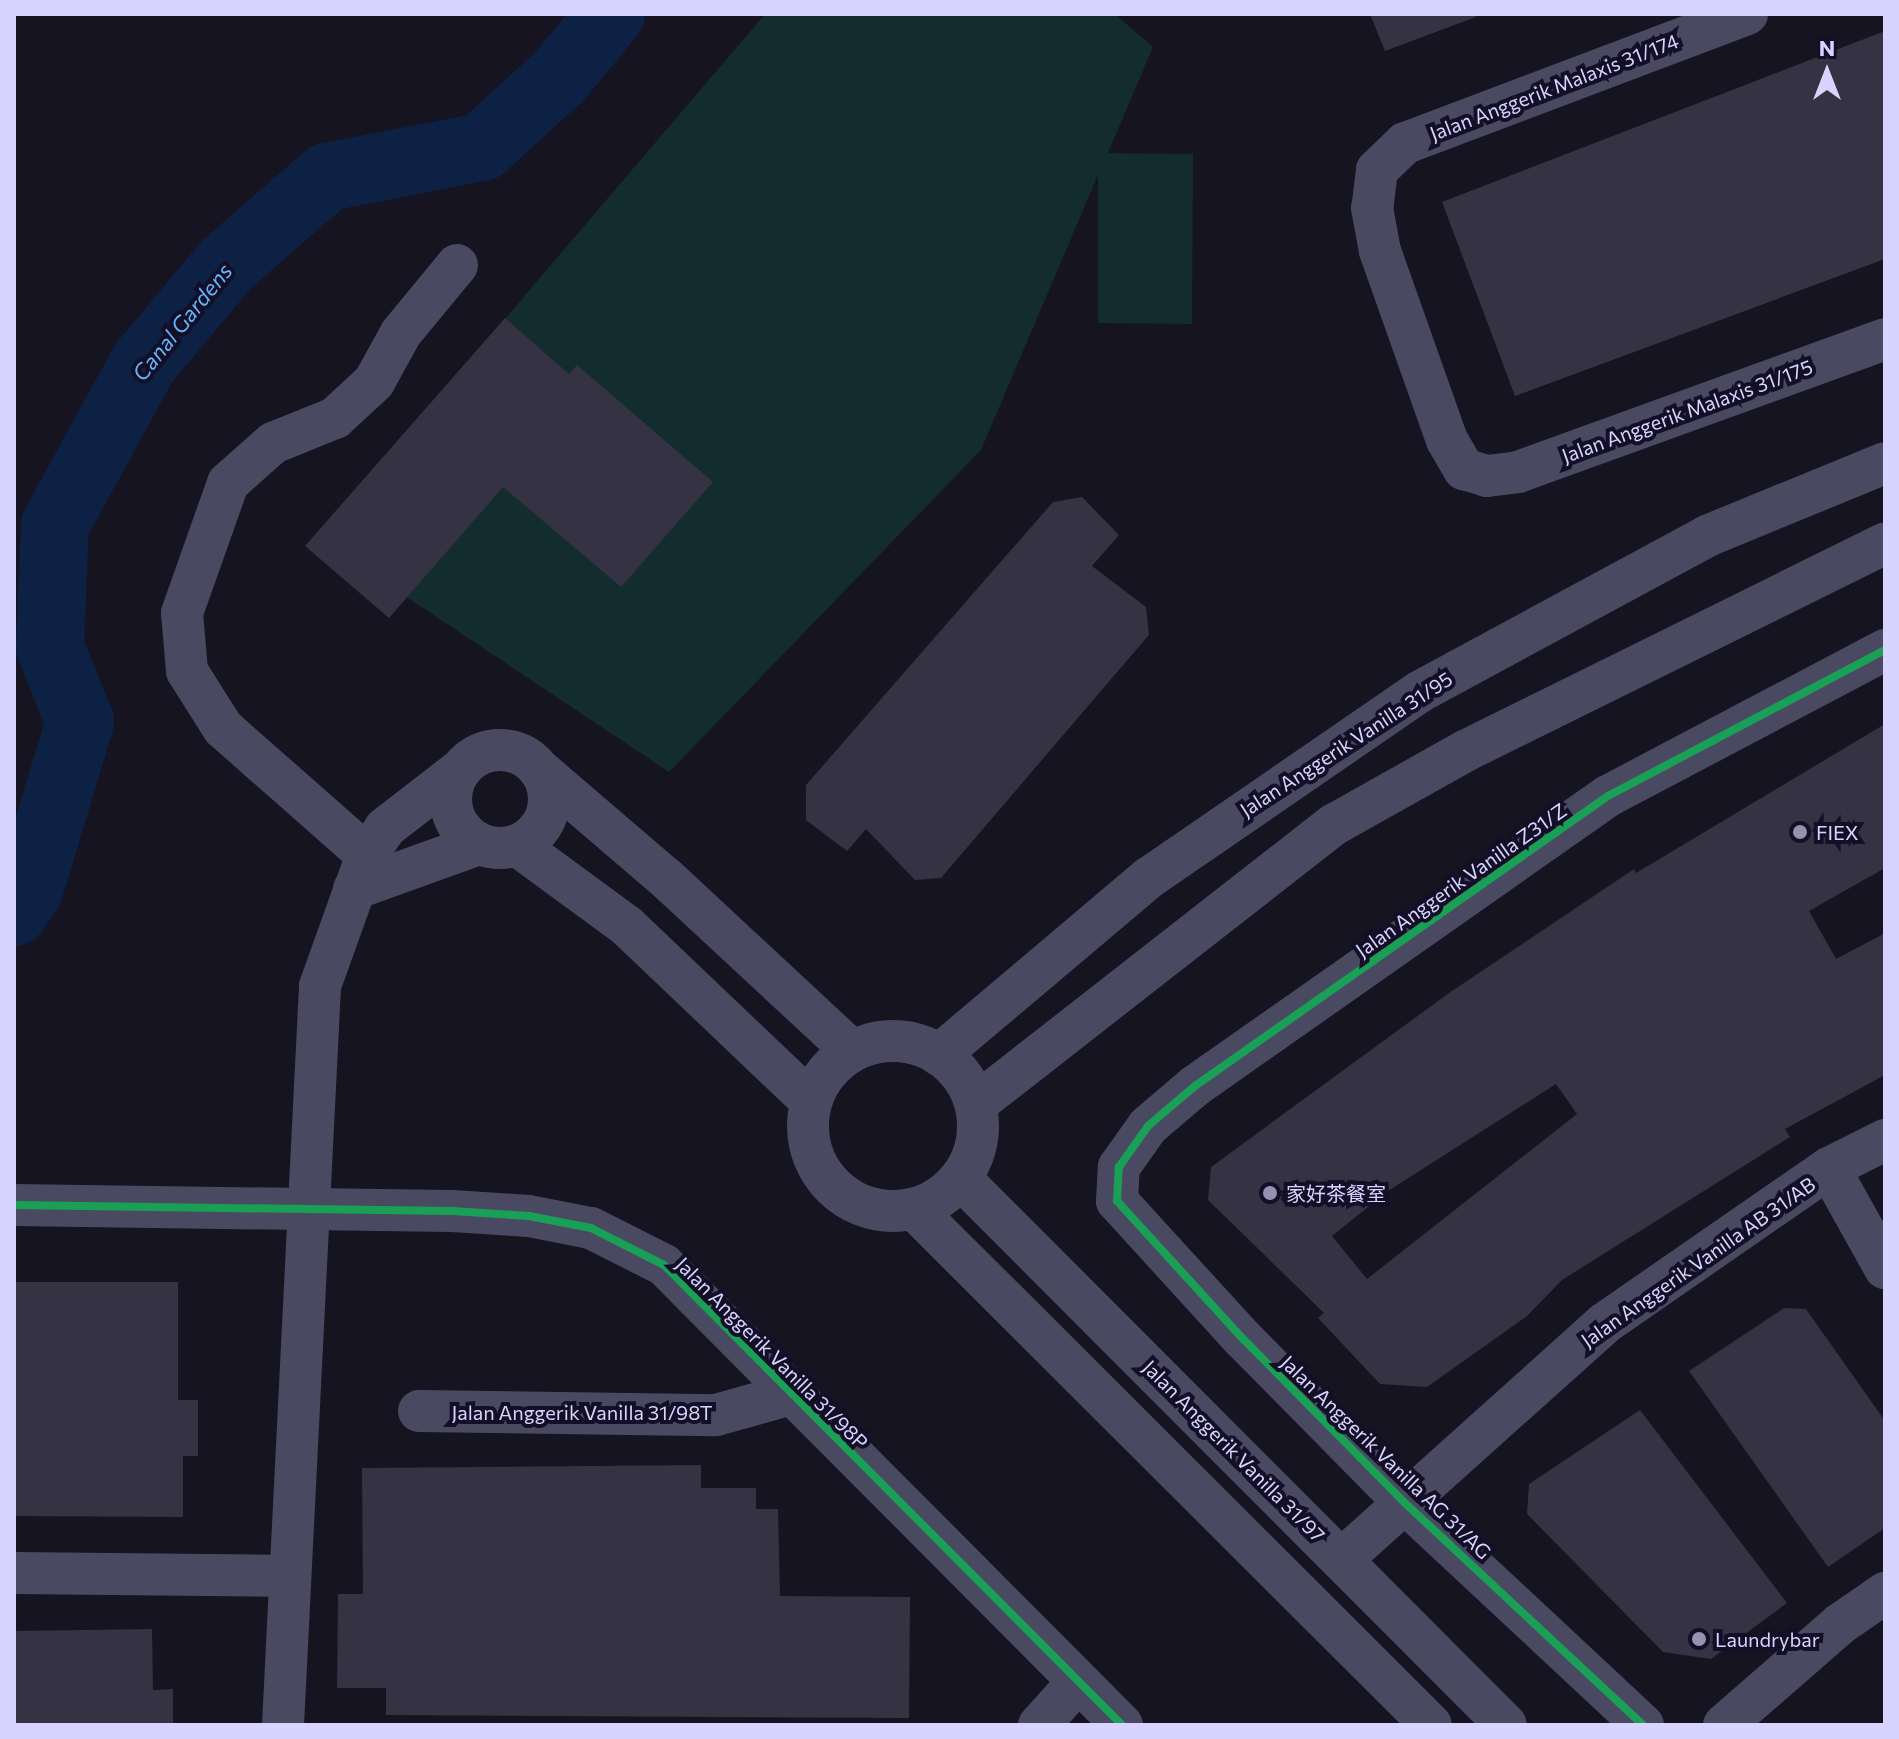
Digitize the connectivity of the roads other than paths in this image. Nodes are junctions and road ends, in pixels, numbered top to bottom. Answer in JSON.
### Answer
{"nodes":[{"id":1,"x":1747,"y":14,"type":"edge"},
{"id":2,"x":457,"y":265,"type":"dead end"},
{"id":3,"x":1885,"y":339,"type":"edge"},
{"id":4,"x":1885,"y":463,"type":"edge"},
{"id":5,"x":1487,"y":476,"type":"joint"},
{"id":6,"x":1885,"y":543,"type":"edge"},
{"id":7,"x":1885,"y":650,"type":"edge"},
{"id":8,"x":460,"y":770,"type":"junction"},
{"id":9,"x":542,"y":772,"type":"junction"},
{"id":10,"x":499,"y":845,"type":"junction"},
{"id":11,"x":360,"y":872,"type":"junction"},
{"id":12,"x":852,"y":1051,"type":"junction"},
{"id":13,"x":939,"y":1055,"type":"junction"},
{"id":14,"x":811,"y":1101,"type":"junction"},
{"id":15,"x":976,"y":1104,"type":"junction"},
{"id":16,"x":1885,"y":1140,"type":"edge"},
{"id":17,"x":1829,"y":1168,"type":"junction"},
{"id":18,"x":961,"y":1179,"type":"junction"},
{"id":19,"x":1117,"y":1201,"type":"joint"},
{"id":20,"x":14,"y":1205,"type":"edge"},
{"id":21,"x":914,"y":1209,"type":"junction"},
{"id":22,"x":309,"y":1212,"type":"junction"},
{"id":23,"x":1885,"y":1268,"type":"edge"},
{"id":24,"x":791,"y":1394,"type":"junction"},
{"id":25,"x":419,"y":1411,"type":"dead end"},
{"id":26,"x":1403,"y":1501,"type":"junction"},
{"id":27,"x":1342,"y":1559,"type":"junction"},
{"id":28,"x":14,"y":1573,"type":"edge"},
{"id":29,"x":290,"y":1576,"type":"junction"},
{"id":30,"x":1885,"y":1593,"type":"edge"},
{"id":31,"x":1078,"y":1682,"type":"junction"},
{"id":32,"x":283,"y":1725,"type":"edge"},
{"id":33,"x":1039,"y":1725,"type":"edge"},
{"id":34,"x":1122,"y":1725,"type":"edge"},
{"id":35,"x":1431,"y":1725,"type":"edge"},
{"id":36,"x":1506,"y":1725,"type":"edge"},
{"id":37,"x":1643,"y":1725,"type":"edge"},
{"id":38,"x":1724,"y":1725,"type":"edge"}],
"edges":[{"from":1,"to":5,"type":"street","name":"Jalan Anggerik Malaxis 31/174"},
{"from":2,"to":11,"type":"street"},
{"from":3,"to":5,"type":"street","name":"Jalan Anggerik Malaxis 31/175"},
{"from":4,"to":13,"type":"street","name":"Jalan Anggerik Vanilla 31/95"},
{"from":6,"to":15,"type":"street"},
{"from":7,"to":19,"type":"street","name":"Jalan Anggerik Vanilla Z31/Z"},
{"from":8,"to":9,"type":"street"},
{"from":8,"to":10,"type":"street"},
{"from":8,"to":11,"type":"street"},
{"from":9,"to":10,"type":"street"},
{"from":9,"to":12,"type":"street"},
{"from":10,"to":11,"type":"street"},
{"from":10,"to":14,"type":"street"},
{"from":11,"to":22,"type":"street"},
{"from":12,"to":13,"type":"street"},
{"from":12,"to":14,"type":"street"},
{"from":13,"to":15,"type":"street"},
{"from":14,"to":21,"type":"street"},
{"from":15,"to":18,"type":"street"},
{"from":16,"to":17,"type":"street","name":"Jalan Anggerik Vanilla AB 31/AB"},
{"from":17,"to":23,"type":"street"},
{"from":17,"to":26,"type":"street","name":"Jalan Anggerik Vanilla AB 31/AB"},
{"from":18,"to":21,"type":"street"},
{"from":18,"to":27,"type":"street","name":"Jalan Anggerik Vanilla 31/97"},
{"from":19,"to":26,"type":"street","name":"Jalan Anggerik Vanilla AG 31/AG"},
{"from":20,"to":22,"type":"street","name":"Jalan Anggerik Vanilla 31/98P"},
{"from":21,"to":35,"type":"street"},
{"from":22,"to":24,"type":"street","name":"Jalan Anggerik Vanilla 31/98P"},
{"from":22,"to":29,"type":"street"},
{"from":24,"to":25,"type":"street","name":"Jalan Anggerik Vanilla 31/98T"},
{"from":24,"to":31,"type":"street","name":"Jalan Anggerik Vanilla 31/98P"},
{"from":26,"to":27,"type":"street","name":"Jalan Anggerik Vanilla AB 31/AB"},
{"from":26,"to":37,"type":"street","name":"Jalan Anggerik Vanilla AG 31/AG"},
{"from":27,"to":36,"type":"street","name":"Jalan Anggerik Vanilla 31/97"},
{"from":28,"to":29,"type":"street"},
{"from":29,"to":32,"type":"street"},
{"from":30,"to":38,"type":"street"},
{"from":31,"to":33,"type":"street"},
{"from":31,"to":34,"type":"street","name":"Jalan Anggerik Vanilla 31/98P"}]}
